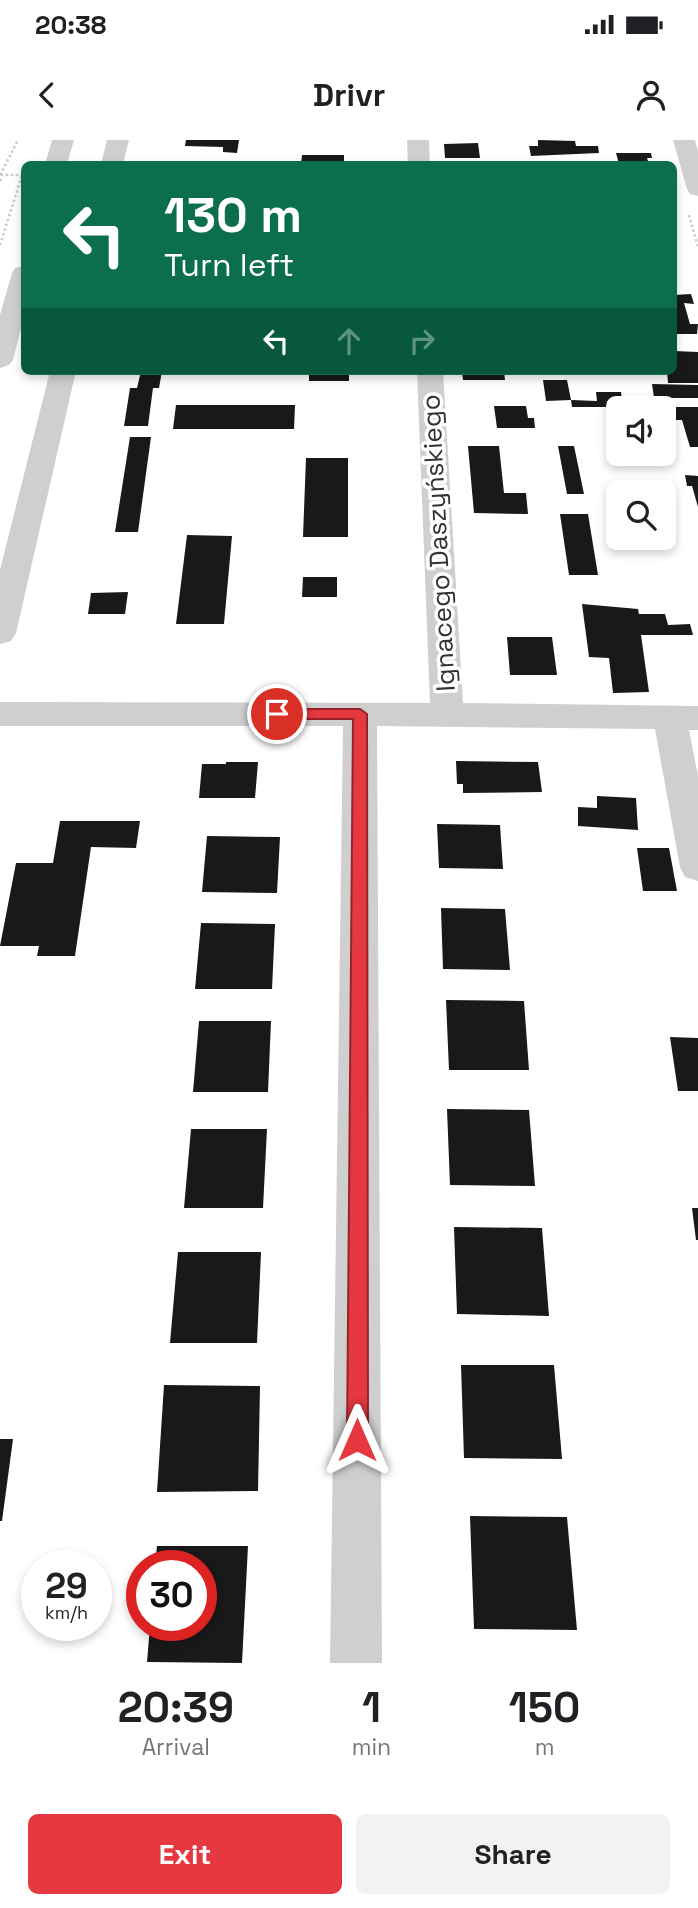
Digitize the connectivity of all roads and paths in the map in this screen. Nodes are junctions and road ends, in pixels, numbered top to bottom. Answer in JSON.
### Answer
{"nodes":[{"id":1,"x":18,"y":140,"type":"edge"},
{"id":2,"x":63,"y":140,"type":"edge"},
{"id":3,"x":118,"y":140,"type":"edge"},
{"id":4,"x":418,"y":140,"type":"edge"},
{"id":5,"x":684,"y":140,"type":"edge"},
{"id":6,"x":57,"y":161,"type":"edge"},
{"id":7,"x":113,"y":161,"type":"edge"},
{"id":8,"x":419,"y":161,"type":"edge"},
{"id":9,"x":1,"y":175,"type":"edge"},
{"id":10,"x":21,"y":175,"type":"edge"},
{"id":11,"x":0,"y":181,"type":"edge"},
{"id":12,"x":21,"y":181,"type":"edge"},
{"id":13,"x":698,"y":189,"type":"edge"},
{"id":14,"x":0,"y":245,"type":"edge"},
{"id":15,"x":21,"y":284,"type":"edge"},
{"id":16,"x":0,"y":360,"type":"edge"},
{"id":17,"x":61,"y":375,"type":"edge"},
{"id":18,"x":430,"y":375,"type":"edge"},
{"id":19,"x":4,"y":603,"type":"edge"},
{"id":20,"x":0,"y":634,"type":"edge"},
{"id":21,"x":0,"y":714,"type":"edge"},
{"id":22,"x":360,"y":714,"type":"junction"},
{"id":23,"x":447,"y":715,"type":"junction"},
{"id":24,"x":684,"y":718,"type":"edge"},
{"id":25,"x":698,"y":867,"type":"edge"},
{"id":26,"x":356,"y":1663,"type":"edge"}],
"edges":[{"from":1,"to":9,"type":"path"},
{"from":2,"to":6,"type":"street"},
{"from":3,"to":7,"type":"street"},
{"from":4,"to":8,"type":"street"},
{"from":5,"to":13,"type":"street"},
{"from":9,"to":10,"type":"path"},
{"from":9,"to":11,"type":"path"},
{"from":12,"to":14,"type":"path"},
{"from":15,"to":16,"type":"street"},
{"from":17,"to":19,"type":"street"},
{"from":18,"to":23,"type":"street","name":"Ignacego Daszyńskiego"},
{"from":19,"to":20,"type":"street"},
{"from":21,"to":22,"type":"street"},
{"from":22,"to":23,"type":"street"},
{"from":22,"to":26,"type":"street"},
{"from":23,"to":24,"type":"street"},
{"from":24,"to":25,"type":"street"}]}
